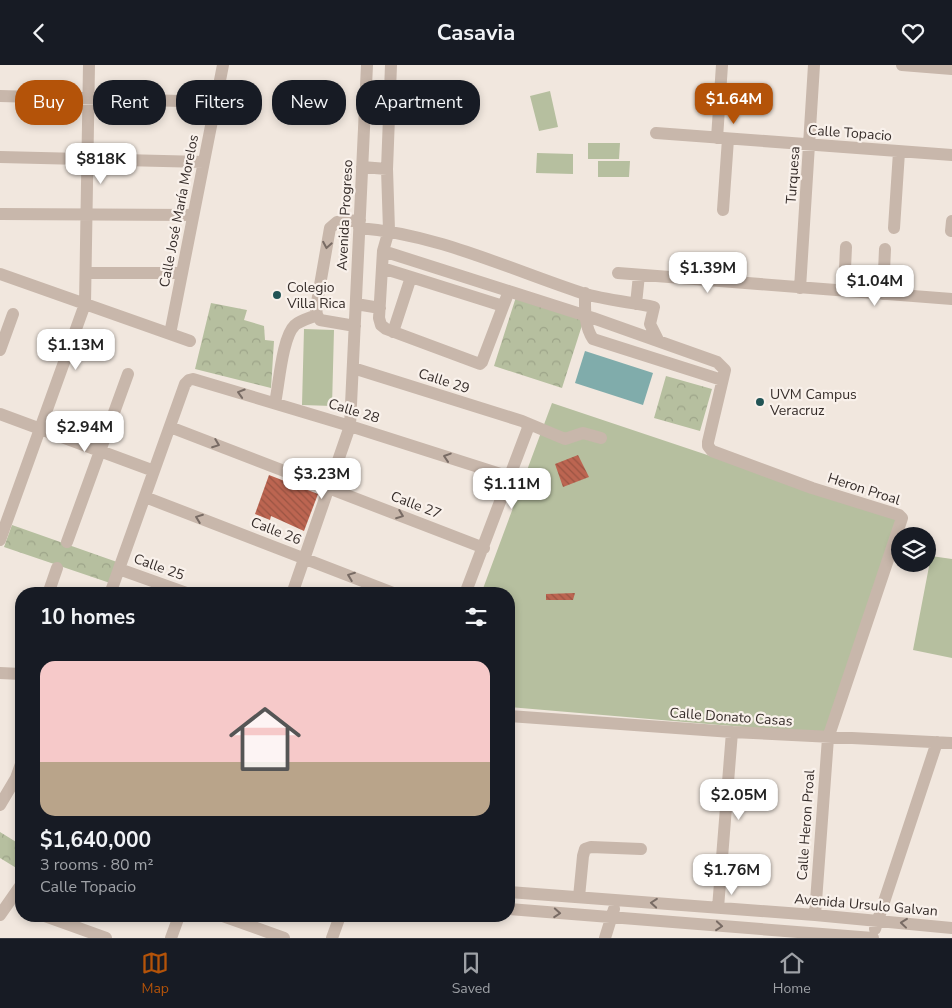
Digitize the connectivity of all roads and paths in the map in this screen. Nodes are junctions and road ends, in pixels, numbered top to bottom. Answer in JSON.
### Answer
{"nodes":[{"id":1,"x":90,"y":65,"type":"edge"},
{"id":2,"x":223,"y":65,"type":"edge"},
{"id":3,"x":367,"y":65,"type":"edge"},
{"id":4,"x":391,"y":65,"type":"edge"},
{"id":5,"x":714,"y":65,"type":"edge"},
{"id":6,"x":722,"y":65,"type":"edge"},
{"id":7,"x":814,"y":65,"type":"edge"},
{"id":8,"x":902,"y":65,"type":"edge"},
{"id":9,"x":952,"y":69,"type":"edge"},
{"id":10,"x":220,"y":80,"type":"edge"},
{"id":11,"x":0,"y":96,"type":"edge"},
{"id":12,"x":89,"y":99,"type":"junction"},
{"id":13,"x":176,"y":101,"type":"edge"},
{"id":14,"x":211,"y":125,"type":"edge"},
{"id":15,"x":656,"y":133,"type":"dead end"},
{"id":16,"x":718,"y":138,"type":"junction"},
{"id":17,"x":810,"y":145,"type":"junction"},
{"id":18,"x":899,"y":152,"type":"junction"},
{"id":19,"x":952,"y":155,"type":"edge"},
{"id":20,"x":0,"y":157,"type":"edge"},
{"id":21,"x":88,"y":159,"type":"junction"},
{"id":22,"x":204,"y":162,"type":"junction"},
{"id":23,"x":362,"y":167,"type":"junction"},
{"id":24,"x":387,"y":169,"type":"junction"},
{"id":25,"x":723,"y":210,"type":"dead end"},
{"id":26,"x":0,"y":215,"type":"edge"},
{"id":27,"x":87,"y":215,"type":"junction"},
{"id":28,"x":193,"y":215,"type":"junction"},
{"id":29,"x":952,"y":221,"type":"edge"},
{"id":30,"x":360,"y":224,"type":"junction"},
{"id":31,"x":894,"y":227,"type":"dead end"},
{"id":32,"x":389,"y":230,"type":"junction"},
{"id":33,"x":951,"y":231,"type":"edge"},
{"id":34,"x":846,"y":247,"type":"dead end"},
{"id":35,"x":885,"y":249,"type":"dead end"},
{"id":36,"x":383,"y":251,"type":"junction"},
{"id":37,"x":382,"y":268,"type":"junction"},
{"id":38,"x":86,"y":273,"type":"junction"},
{"id":39,"x":182,"y":273,"type":"junction"},
{"id":40,"x":618,"y":273,"type":"dead end"},
{"id":41,"x":0,"y":274,"type":"edge"},
{"id":42,"x":639,"y":275,"type":"junction"},
{"id":43,"x":411,"y":277,"type":"junction"},
{"id":44,"x":800,"y":288,"type":"junction"},
{"id":45,"x":509,"y":291,"type":"junction"},
{"id":46,"x":844,"y":291,"type":"junction"},
{"id":47,"x":585,"y":293,"type":"junction"},
{"id":48,"x":883,"y":294,"type":"junction"},
{"id":49,"x":952,"y":299,"type":"edge"},
{"id":50,"x":636,"y":303,"type":"junction"},
{"id":51,"x":85,"y":304,"type":"junction"},
{"id":52,"x":356,"y":304,"type":"junction"},
{"id":53,"x":503,"y":306,"type":"junction"},
{"id":54,"x":380,"y":309,"type":"junction"},
{"id":55,"x":13,"y":314,"type":"dead end"},
{"id":56,"x":317,"y":315,"type":"junction"},
{"id":57,"x":585,"y":315,"type":"junction"},
{"id":58,"x":355,"y":326,"type":"junction"},
{"id":59,"x":393,"y":332,"type":"junction"},
{"id":60,"x":170,"y":334,"type":"junction"},
{"id":61,"x":658,"y":340,"type":"junction"},
{"id":62,"x":190,"y":341,"type":"dead end"},
{"id":63,"x":0,"y":350,"type":"edge"},
{"id":64,"x":353,"y":368,"type":"junction"},
{"id":65,"x":128,"y":374,"type":"dead end"},
{"id":66,"x":722,"y":380,"type":"junction"},
{"id":67,"x":276,"y":403,"type":"junction"},
{"id":68,"x":0,"y":414,"type":"edge"},
{"id":69,"x":526,"y":423,"type":"junction"},
{"id":70,"x":350,"y":425,"type":"junction"},
{"id":71,"x":170,"y":427,"type":"junction"},
{"id":72,"x":41,"y":429,"type":"junction"},
{"id":73,"x":601,"y":438,"type":"dead end"},
{"id":74,"x":100,"y":451,"type":"junction"},
{"id":75,"x":154,"y":471,"type":"junction"},
{"id":76,"x":510,"y":477,"type":"junction"},
{"id":77,"x":329,"y":487,"type":"junction"},
{"id":78,"x":145,"y":497,"type":"junction"},
{"id":79,"x":0,"y":540,"type":"edge"},
{"id":80,"x":67,"y":542,"type":"dead end"},
{"id":81,"x":484,"y":548,"type":"junction"},
{"id":82,"x":304,"y":558,"type":"junction"},
{"id":83,"x":57,"y":568,"type":"dead end"},
{"id":84,"x":119,"y":569,"type":"junction"},
{"id":85,"x":50,"y":587,"type":"edge"},
{"id":86,"x":113,"y":587,"type":"edge"},
{"id":87,"x":169,"y":587,"type":"edge"},
{"id":88,"x":294,"y":587,"type":"edge"},
{"id":89,"x":378,"y":587,"type":"edge"},
{"id":90,"x":468,"y":587,"type":"edge"},
{"id":91,"x":0,"y":673,"type":"edge"},
{"id":92,"x":15,"y":674,"type":"edge"},
{"id":93,"x":515,"y":716,"type":"edge"},
{"id":94,"x":732,"y":732,"type":"junction"},
{"id":95,"x":828,"y":738,"type":"junction"},
{"id":96,"x":937,"y":742,"type":"junction"},
{"id":97,"x":952,"y":743,"type":"edge"},
{"id":98,"x":15,"y":780,"type":"edge"},
{"id":99,"x":0,"y":805,"type":"edge"},
{"id":100,"x":640,"y":849,"type":"dead end"},
{"id":101,"x":515,"y":892,"type":"edge"},
{"id":102,"x":579,"y":897,"type":"junction"},
{"id":103,"x":616,"y":899,"type":"junction"},
{"id":104,"x":15,"y":906,"type":"edge"},
{"id":105,"x":718,"y":908,"type":"junction"},
{"id":106,"x":515,"y":909,"type":"edge"},
{"id":107,"x":0,"y":915,"type":"edge"},
{"id":108,"x":815,"y":915,"type":"junction"},
{"id":109,"x":612,"y":917,"type":"junction"},
{"id":110,"x":877,"y":921,"type":"junction"},
{"id":111,"x":62,"y":922,"type":"edge"},
{"id":112,"x":177,"y":922,"type":"edge"},
{"id":113,"x":240,"y":922,"type":"edge"},
{"id":114,"x":338,"y":922,"type":"edge"},
{"id":115,"x":952,"y":929,"type":"edge"},
{"id":116,"x":106,"y":938,"type":"edge"},
{"id":117,"x":171,"y":938,"type":"edge"},
{"id":118,"x":284,"y":938,"type":"edge"},
{"id":119,"x":332,"y":938,"type":"edge"},
{"id":120,"x":605,"y":938,"type":"edge"},
{"id":121,"x":872,"y":938,"type":"edge"}],
"edges":[{"from":1,"to":12,"type":"street"},
{"from":2,"to":10,"type":"street","name":"Calle José María Morelos"},
{"from":3,"to":23,"type":"street","name":"Avenida Progreso"},
{"from":4,"to":24,"type":"street"},
{"from":5,"to":16,"type":"street"},
{"from":6,"to":16,"type":"street"},
{"from":7,"to":17,"type":"street","name":"Turquesa"},
{"from":8,"to":9,"type":"street"},
{"from":11,"to":12,"type":"street"},
{"from":12,"to":13,"type":"street"},
{"from":12,"to":21,"type":"street"},
{"from":14,"to":22,"type":"street","name":"Calle José María Morelos"},
{"from":15,"to":16,"type":"street","name":"Calle Topacio"},
{"from":16,"to":17,"type":"street","name":"Calle Topacio"},
{"from":16,"to":25,"type":"street"},
{"from":17,"to":18,"type":"street","name":"Calle Topacio"},
{"from":17,"to":44,"type":"street","name":"Turquesa"},
{"from":18,"to":19,"type":"street","name":"Calle Topacio"},
{"from":18,"to":31,"type":"street"},
{"from":20,"to":21,"type":"street"},
{"from":21,"to":22,"type":"street"},
{"from":21,"to":27,"type":"street"},
{"from":22,"to":28,"type":"street","name":"Calle José María Morelos"},
{"from":23,"to":24,"type":"street"},
{"from":23,"to":30,"type":"street","name":"Avenida Progreso"},
{"from":24,"to":32,"type":"street"},
{"from":26,"to":27,"type":"street"},
{"from":27,"to":28,"type":"street"},
{"from":27,"to":38,"type":"street"},
{"from":28,"to":39,"type":"street","name":"Calle José María Morelos"},
{"from":29,"to":33,"type":"street"},
{"from":30,"to":32,"type":"street"},
{"from":30,"to":52,"type":"street","name":"Avenida Progreso"},
{"from":30,"to":56,"type":"street","one_way":true},
{"from":32,"to":36,"type":"street"},
{"from":32,"to":47,"type":"street"},
{"from":34,"to":46,"type":"street"},
{"from":35,"to":48,"type":"street"},
{"from":36,"to":37,"type":"street"},
{"from":36,"to":45,"type":"street"},
{"from":37,"to":43,"type":"street"},
{"from":37,"to":54,"type":"street"},
{"from":38,"to":39,"type":"street"},
{"from":38,"to":51,"type":"street"},
{"from":39,"to":60,"type":"street","name":"Calle José María Morelos"},
{"from":40,"to":42,"type":"street"},
{"from":41,"to":51,"type":"street"},
{"from":42,"to":44,"type":"street"},
{"from":42,"to":50,"type":"street"},
{"from":43,"to":53,"type":"street"},
{"from":43,"to":59,"type":"street"},
{"from":44,"to":46,"type":"street"},
{"from":45,"to":53,"type":"street"},
{"from":45,"to":57,"type":"street"},
{"from":46,"to":48,"type":"street"},
{"from":47,"to":50,"type":"street"},
{"from":47,"to":57,"type":"street"},
{"from":48,"to":49,"type":"street"},
{"from":50,"to":61,"type":"street"},
{"from":51,"to":60,"type":"street"},
{"from":51,"to":72,"type":"street"},
{"from":52,"to":54,"type":"street"},
{"from":52,"to":58,"type":"street","name":"Avenida Progreso"},
{"from":53,"to":59,"type":"street"},
{"from":54,"to":59,"type":"street"},
{"from":55,"to":63,"type":"street"},
{"from":56,"to":58,"type":"street"},
{"from":56,"to":67,"type":"street"},
{"from":57,"to":61,"type":"street"},
{"from":57,"to":66,"type":"street"},
{"from":58,"to":64,"type":"street","name":"Avenida Progreso"},
{"from":60,"to":62,"type":"street"},
{"from":61,"to":66,"type":"street"},
{"from":64,"to":69,"type":"street","name":"Calle 29"},
{"from":64,"to":70,"type":"street","name":"Avenida Progreso"},
{"from":65,"to":74,"type":"street"},
{"from":66,"to":95,"type":"street","name":"Heron Proal"},
{"from":67,"to":70,"type":"street","name":"Calle 28"},
{"from":67,"to":71,"type":"street","name":"Calle 28","one_way":true},
{"from":68,"to":72,"type":"street"},
{"from":69,"to":73,"type":"street","name":"Calle 29"},
{"from":69,"to":76,"type":"street"},
{"from":76,"to":70,"type":"street","name":"Calle 28","one_way":true},
{"from":70,"to":77,"type":"street","name":"Avenida Progreso"},
{"from":71,"to":75,"type":"street"},
{"from":71,"to":77,"type":"street","name":"Calle 27","one_way":true},
{"from":72,"to":74,"type":"street"},
{"from":72,"to":79,"type":"street"},
{"from":74,"to":75,"type":"street"},
{"from":74,"to":80,"type":"street"},
{"from":75,"to":78,"type":"street"},
{"from":76,"to":81,"type":"street"},
{"from":77,"to":81,"type":"street","name":"Calle 27","one_way":true},
{"from":77,"to":82,"type":"street","name":"Avenida Progreso"},
{"from":82,"to":78,"type":"street","name":"Calle 26","one_way":true},
{"from":78,"to":84,"type":"street"},
{"from":81,"to":90,"type":"street"},
{"from":82,"to":88,"type":"street","name":"Avenida Progreso"},
{"from":89,"to":82,"type":"street","name":"Calle 26","one_way":true},
{"from":83,"to":85,"type":"street"},
{"from":84,"to":86,"type":"street"},
{"from":84,"to":87,"type":"street","name":"Calle 25"},
{"from":91,"to":92,"type":"street"},
{"from":93,"to":94,"type":"street","name":"Calle Donato Casas"},
{"from":94,"to":95,"type":"street","name":"Calle Donato Casas"},
{"from":94,"to":105,"type":"street"},
{"from":95,"to":96,"type":"street","name":"Calle Donato Casas"},
{"from":95,"to":108,"type":"street","name":"Calle Heron Proal"},
{"from":96,"to":97,"type":"street","name":"Calle Donato Casas"},
{"from":96,"to":110,"type":"street"},
{"from":98,"to":99,"type":"street"},
{"from":100,"to":102,"type":"street"},
{"from":101,"to":102,"type":"street","name":"Avenida Ursulo Galvan"},
{"from":102,"to":103,"type":"street","name":"Avenida Ursulo Galvan"},
{"from":105,"to":103,"type":"street","name":"Avenida Ursulo Galvan","one_way":true},
{"from":103,"to":109,"type":"street"},
{"from":104,"to":107,"type":"street"},
{"from":105,"to":108,"type":"street","name":"Avenida Ursulo Galvan"},
{"from":106,"to":109,"type":"street","one_way":true},
{"from":108,"to":110,"type":"street","name":"Avenida Ursulo Galvan"},
{"from":109,"to":120,"type":"street"},
{"from":109,"to":121,"type":"street","one_way":true},
{"from":115,"to":110,"type":"street","name":"Avenida Ursulo Galvan","one_way":true},
{"from":110,"to":121,"type":"street"},
{"from":111,"to":116,"type":"street"},
{"from":112,"to":117,"type":"street"},
{"from":113,"to":118,"type":"street"},
{"from":114,"to":119,"type":"street"}]}
